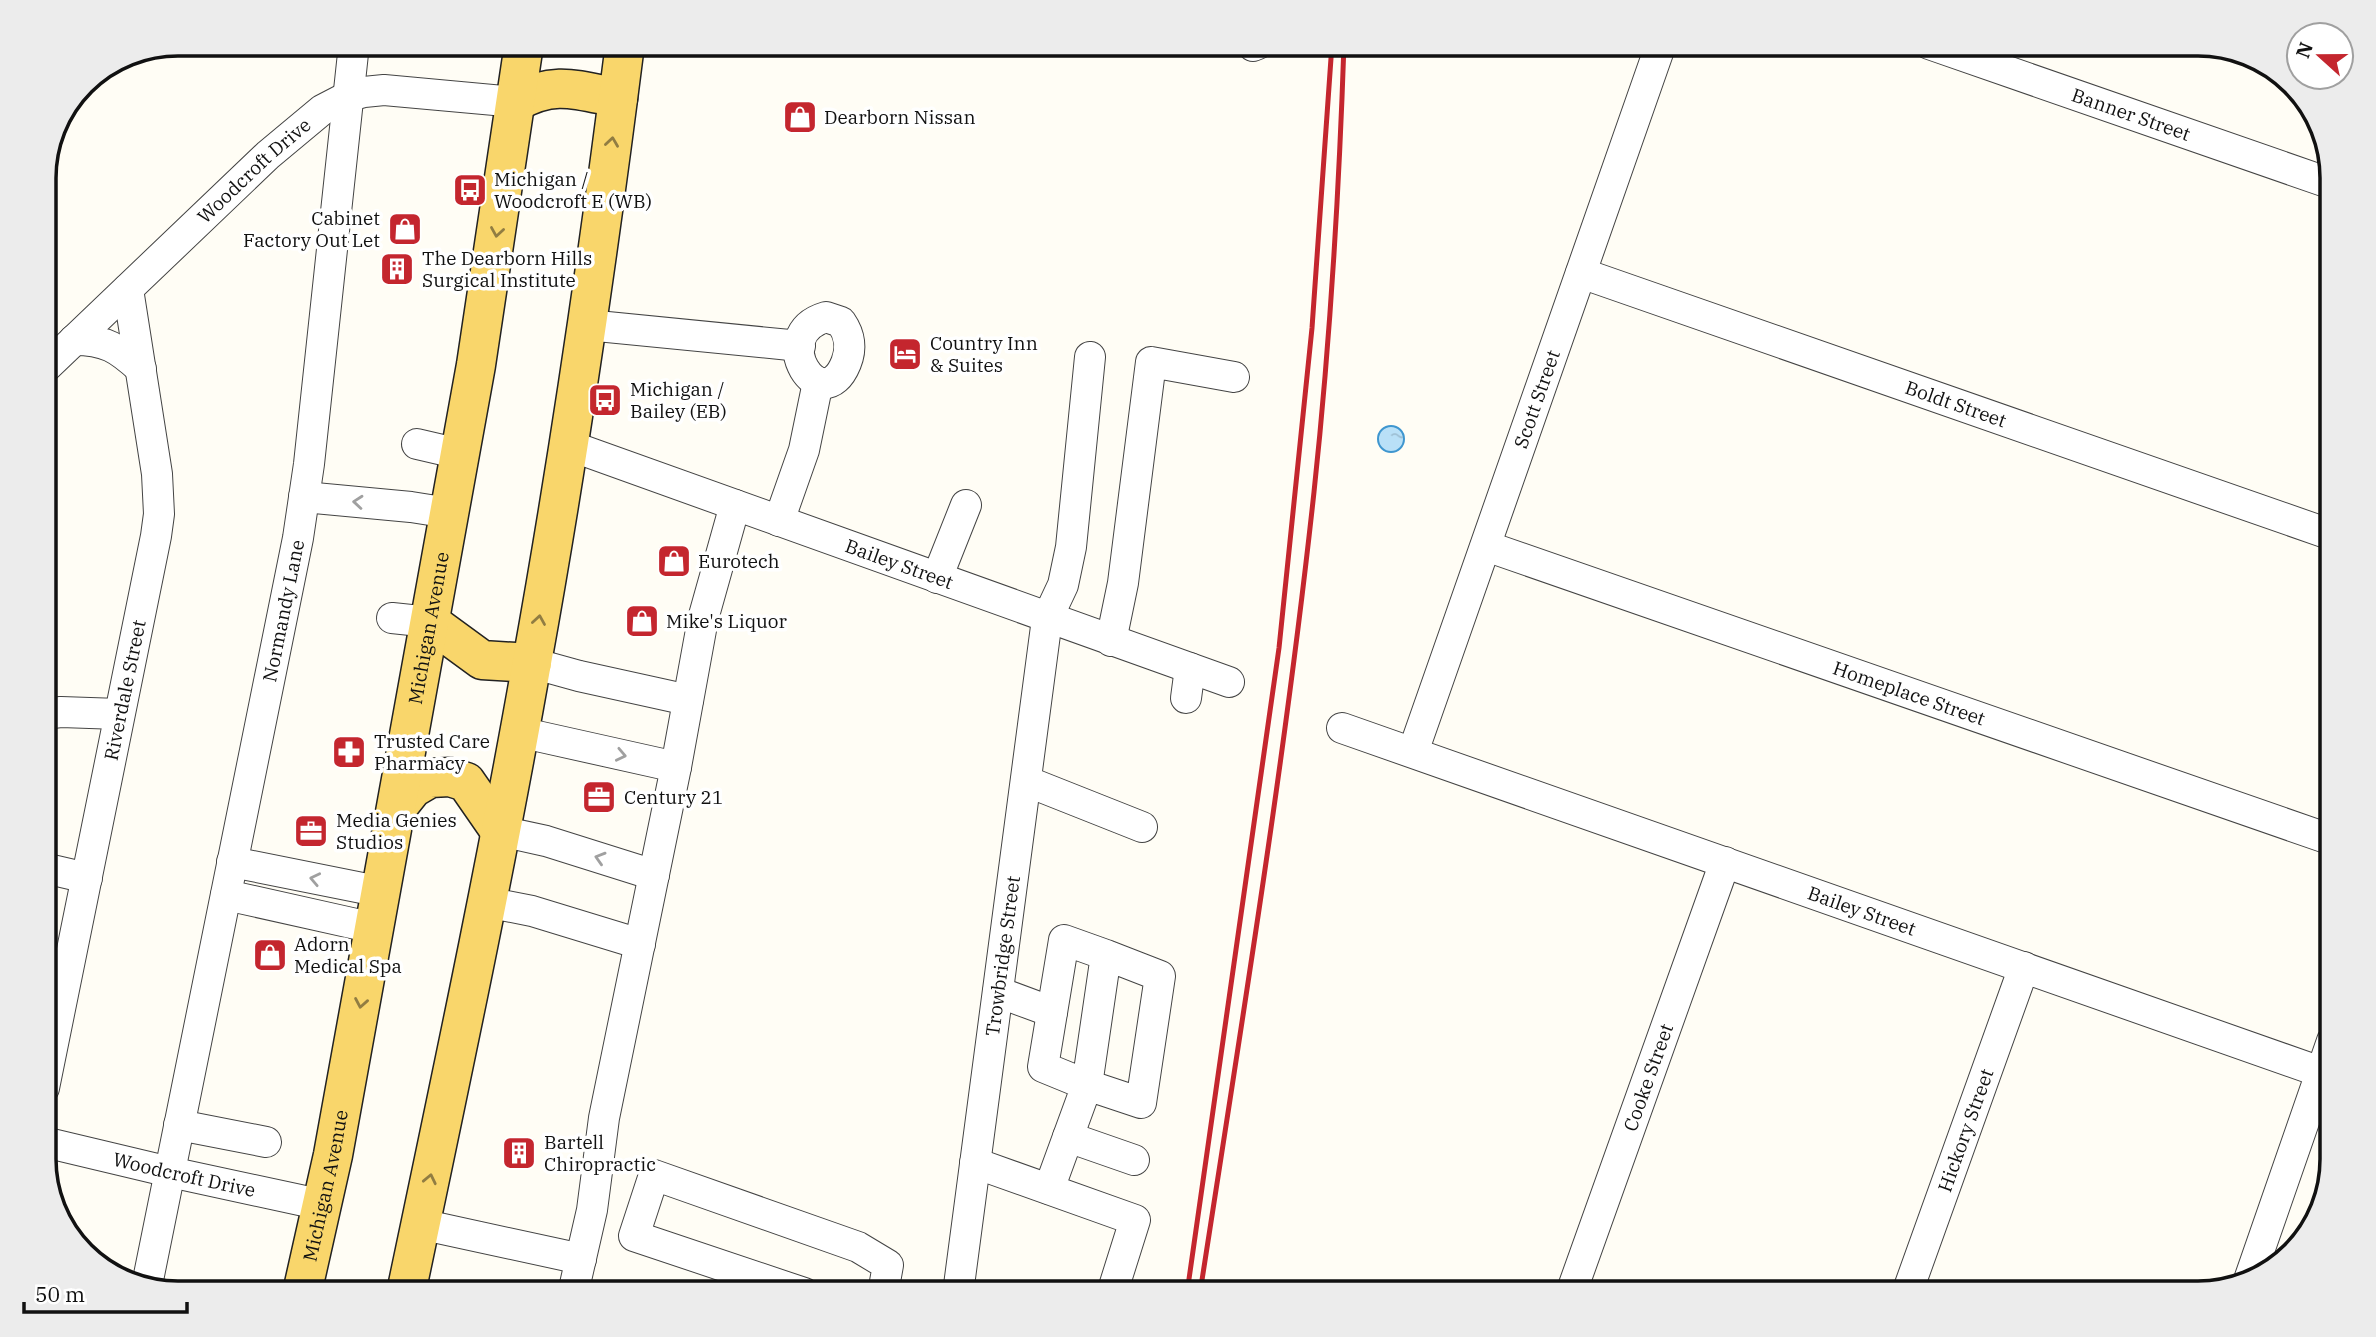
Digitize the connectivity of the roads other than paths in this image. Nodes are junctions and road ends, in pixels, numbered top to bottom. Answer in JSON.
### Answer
{"nodes":[{"id":1,"x":353,"y":56,"type":"edge"},
{"id":2,"x":522,"y":56,"type":"edge"},
{"id":3,"x":623,"y":56,"type":"edge"},
{"id":4,"x":1657,"y":56,"type":"edge"},
{"id":5,"x":1964,"y":56,"type":"edge"},
{"id":6,"x":349,"y":96,"type":"junction"},
{"id":7,"x":618,"y":98,"type":"junction"},
{"id":8,"x":516,"y":102,"type":"junction"},
{"id":9,"x":2320,"y":180,"type":"edge"},
{"id":10,"x":1581,"y":273,"type":"junction"},
{"id":11,"x":128,"y":289,"type":"junction"},
{"id":12,"x":587,"y":325,"type":"junction"},
{"id":13,"x":74,"y":340,"type":"junction"},
{"id":14,"x":800,"y":346,"type":"junction"},
{"id":15,"x":56,"y":357,"type":"edge"},
{"id":16,"x":1090,"y":357,"type":"dead end"},
{"id":17,"x":141,"y":369,"type":"junction"},
{"id":18,"x":1234,"y":377,"type":"dead end"},
{"id":19,"x":817,"y":382,"type":"junction"},
{"id":20,"x":417,"y":444,"type":"dead end"},
{"id":21,"x":568,"y":445,"type":"junction"},
{"id":22,"x":460,"y":454,"type":"junction"},
{"id":23,"x":304,"y":497,"type":"junction"},
{"id":24,"x":735,"y":505,"type":"junction"},
{"id":25,"x":966,"y":505,"type":"dead end"},
{"id":26,"x":449,"y":513,"type":"junction"},
{"id":27,"x":779,"y":521,"type":"junction"},
{"id":28,"x":2320,"y":531,"type":"edge"},
{"id":29,"x":1486,"y":546,"type":"junction"},
{"id":30,"x":937,"y":578,"type":"junction"},
{"id":31,"x":392,"y":618,"type":"dead end"},
{"id":32,"x":1047,"y":618,"type":"junction"},
{"id":33,"x":430,"y":622,"type":"junction"},
{"id":34,"x":1111,"y":640,"type":"junction"},
{"id":35,"x":532,"y":663,"type":"junction"},
{"id":36,"x":1190,"y":668,"type":"junction"},
{"id":37,"x":1229,"y":682,"type":"dead end"},
{"id":38,"x":1186,"y":698,"type":"dead end"},
{"id":39,"x":688,"y":700,"type":"junction"},
{"id":40,"x":56,"y":713,"type":"edge"},
{"id":41,"x":119,"y":714,"type":"junction"},
{"id":42,"x":1342,"y":728,"type":"dead end"},
{"id":43,"x":519,"y":732,"type":"junction"},
{"id":44,"x":1402,"y":748,"type":"junction"},
{"id":45,"x":676,"y":767,"type":"junction"},
{"id":46,"x":1026,"y":781,"type":"junction"},
{"id":47,"x":397,"y":808,"type":"junction"},
{"id":48,"x":1142,"y":828,"type":"dead end"},
{"id":49,"x":500,"y":831,"type":"junction"},
{"id":50,"x":2320,"y":837,"type":"edge"},
{"id":51,"x":232,"y":862,"type":"junction"},
{"id":52,"x":1725,"y":862,"type":"junction"},
{"id":53,"x":56,"y":871,"type":"edge"},
{"id":54,"x":654,"y":875,"type":"junction"},
{"id":55,"x":87,"y":878,"type":"junction"},
{"id":56,"x":226,"y":895,"type":"junction"},
{"id":57,"x":486,"y":902,"type":"junction"},
{"id":58,"x":378,"y":910,"type":"junction"},
{"id":59,"x":640,"y":944,"type":"junction"},
{"id":60,"x":1106,"y":955,"type":"junction"},
{"id":61,"x":2024,"y":967,"type":"junction"},
{"id":62,"x":998,"y":992,"type":"junction"},
{"id":63,"x":1052,"y":1012,"type":"junction"},
{"id":64,"x":56,"y":1029,"type":"edge"},
{"id":65,"x":2320,"y":1072,"type":"edge"},
{"id":66,"x":1087,"y":1085,"type":"junction"},
{"id":67,"x":2320,"y":1092,"type":"edge"},
{"id":68,"x":179,"y":1125,"type":"junction"},
{"id":69,"x":1068,"y":1137,"type":"junction"},
{"id":70,"x":266,"y":1142,"type":"dead end"},
{"id":71,"x":56,"y":1145,"type":"edge"},
{"id":72,"x":1134,"y":1160,"type":"dead end"},
{"id":73,"x":975,"y":1163,"type":"junction"},
{"id":74,"x":170,"y":1172,"type":"junction"},
{"id":75,"x":1049,"y":1189,"type":"junction"},
{"id":76,"x":323,"y":1205,"type":"junction"},
{"id":77,"x":421,"y":1224,"type":"junction"},
{"id":78,"x":581,"y":1259,"type":"junction"},
{"id":79,"x":2254,"y":1267,"type":"edge"},
{"id":80,"x":149,"y":1277,"type":"edge"},
{"id":81,"x":305,"y":1281,"type":"edge"},
{"id":82,"x":409,"y":1281,"type":"edge"},
{"id":83,"x":576,"y":1281,"type":"edge"},
{"id":84,"x":768,"y":1281,"type":"edge"},
{"id":85,"x":885,"y":1281,"type":"edge"},
{"id":86,"x":960,"y":1281,"type":"edge"},
{"id":87,"x":1116,"y":1281,"type":"edge"},
{"id":88,"x":1575,"y":1281,"type":"edge"},
{"id":89,"x":1912,"y":1281,"type":"edge"}],
"edges":[{"from":1,"to":6,"type":"street","name":"Normandy Lane"},
{"from":2,"to":8,"type":"main road","name":"Michigan Avenue"},
{"from":3,"to":7,"type":"main road"},
{"from":4,"to":10,"type":"street","name":"Scott Street"},
{"from":5,"to":9,"type":"street","name":"Banner Street"},
{"from":6,"to":8,"type":"street","name":"Woodcroft Drive"},
{"from":6,"to":11,"type":"street","name":"Woodcroft Drive"},
{"from":6,"to":23,"type":"street","name":"Normandy Lane"},
{"from":7,"to":8,"type":"main road"},
{"from":12,"to":7,"type":"main road","one_way":true},
{"from":8,"to":22,"type":"main road","name":"Michigan Avenue","one_way":true},
{"from":10,"to":28,"type":"street","name":"Boldt Street"},
{"from":10,"to":29,"type":"street","name":"Scott Street"},
{"from":11,"to":13,"type":"street","name":"Woodcroft Drive"},
{"from":11,"to":17,"type":"street","name":"Riverdale Street"},
{"from":12,"to":14,"type":"street"},
{"from":12,"to":21,"type":"main road"},
{"from":13,"to":15,"type":"street","name":"Woodcroft Drive"},
{"from":13,"to":17,"type":"street"},
{"from":14,"to":19,"type":"street"},
{"from":14,"to":19,"type":"street"},
{"from":16,"to":32,"type":"street","name":"Trowbridge Street"},
{"from":17,"to":41,"type":"street","name":"Riverdale Street"},
{"from":18,"to":34,"type":"street"},
{"from":19,"to":27,"type":"street"},
{"from":20,"to":22,"type":"street"},
{"from":21,"to":24,"type":"street","name":"Bailey Street"},
{"from":35,"to":21,"type":"main road","one_way":true},
{"from":22,"to":26,"type":"main road","name":"Michigan Avenue"},
{"from":26,"to":23,"type":"street","one_way":true},
{"from":23,"to":51,"type":"street","name":"Normandy Lane"},
{"from":24,"to":27,"type":"street","name":"Bailey Street"},
{"from":24,"to":39,"type":"street"},
{"from":25,"to":30,"type":"street"},
{"from":26,"to":33,"type":"main road","name":"Michigan Avenue"},
{"from":27,"to":30,"type":"street","name":"Bailey Street"},
{"from":29,"to":44,"type":"street","name":"Scott Street"},
{"from":29,"to":50,"type":"street","name":"Homeplace Street"},
{"from":30,"to":32,"type":"street","name":"Bailey Street"},
{"from":31,"to":33,"type":"street"},
{"from":32,"to":34,"type":"street","name":"Bailey Street"},
{"from":32,"to":46,"type":"street","name":"Trowbridge Street"},
{"from":33,"to":35,"type":"main road"},
{"from":33,"to":47,"type":"main road","name":"Michigan Avenue"},
{"from":34,"to":36,"type":"street","name":"Bailey Street"},
{"from":35,"to":39,"type":"street"},
{"from":35,"to":43,"type":"main road"},
{"from":36,"to":37,"type":"street","name":"Bailey Street"},
{"from":36,"to":38,"type":"street"},
{"from":39,"to":45,"type":"street"},
{"from":40,"to":41,"type":"street"},
{"from":41,"to":55,"type":"street","name":"Riverdale Street"},
{"from":42,"to":44,"type":"street","name":"Bailey Street"},
{"from":43,"to":45,"type":"street","one_way":true},
{"from":43,"to":49,"type":"main road"},
{"from":44,"to":52,"type":"street","name":"Bailey Street"},
{"from":45,"to":54,"type":"street"},
{"from":46,"to":48,"type":"street"},
{"from":46,"to":62,"type":"street","name":"Trowbridge Street"},
{"from":47,"to":49,"type":"main road"},
{"from":47,"to":58,"type":"main road","name":"Michigan Avenue"},
{"from":54,"to":49,"type":"street","one_way":true},
{"from":49,"to":57,"type":"main road"},
{"from":51,"to":56,"type":"street","name":"Normandy Lane"},
{"from":58,"to":51,"type":"street","one_way":true},
{"from":52,"to":61,"type":"street","name":"Bailey Street"},
{"from":52,"to":88,"type":"street","name":"Cooke Street"},
{"from":53,"to":55,"type":"street"},
{"from":54,"to":59,"type":"street"},
{"from":55,"to":64,"type":"street","name":"Riverdale Street"},
{"from":56,"to":58,"type":"street"},
{"from":56,"to":68,"type":"street","name":"Normandy Lane"},
{"from":57,"to":59,"type":"street"},
{"from":77,"to":57,"type":"main road","one_way":true},
{"from":58,"to":76,"type":"main road","name":"Michigan Avenue","one_way":true},
{"from":59,"to":78,"type":"street"},
{"from":60,"to":63,"type":"street"},
{"from":60,"to":66,"type":"street"},
{"from":60,"to":66,"type":"street"},
{"from":61,"to":65,"type":"street","name":"Bailey Street"},
{"from":61,"to":89,"type":"street","name":"Hickory Street"},
{"from":62,"to":63,"type":"street"},
{"from":62,"to":73,"type":"street","name":"Trowbridge Street"},
{"from":63,"to":66,"type":"street"},
{"from":66,"to":69,"type":"street"},
{"from":67,"to":79,"type":"street"},
{"from":68,"to":70,"type":"street"},
{"from":68,"to":74,"type":"street","name":"Normandy Lane"},
{"from":69,"to":72,"type":"street"},
{"from":69,"to":75,"type":"street"},
{"from":71,"to":74,"type":"street","name":"Woodcroft Drive"},
{"from":73,"to":75,"type":"street"},
{"from":73,"to":86,"type":"street","name":"Trowbridge Street"},
{"from":74,"to":76,"type":"street","name":"Woodcroft Drive"},
{"from":74,"to":80,"type":"street","name":"Normandy Lane"},
{"from":75,"to":87,"type":"street"},
{"from":76,"to":81,"type":"main road","name":"Michigan Avenue"},
{"from":77,"to":78,"type":"street"},
{"from":77,"to":82,"type":"main road"},
{"from":78,"to":83,"type":"street"},
{"from":84,"to":85,"type":"street"}]}
